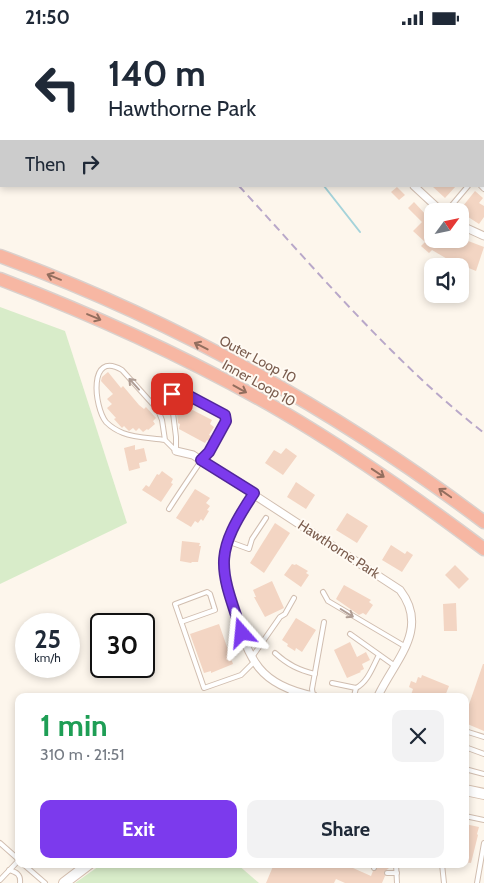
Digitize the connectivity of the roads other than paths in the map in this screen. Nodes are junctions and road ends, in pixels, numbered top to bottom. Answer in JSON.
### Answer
{"nodes":[{"id":1,"x":415,"y":187,"type":"edge"},
{"id":2,"x":467,"y":187,"type":"edge"},
{"id":3,"x":432,"y":203,"type":"edge"},
{"id":4,"x":454,"y":203,"type":"edge"},
{"id":5,"x":469,"y":229,"type":"edge"},
{"id":6,"x":484,"y":236,"type":"edge"},
{"id":7,"x":0,"y":256,"type":"edge"},
{"id":8,"x":0,"y":279,"type":"edge"},
{"id":9,"x":165,"y":440,"type":"junction"},
{"id":10,"x":176,"y":451,"type":"junction"},
{"id":11,"x":201,"y":460,"type":"junction"},
{"id":12,"x":254,"y":493,"type":"junction"},
{"id":13,"x":169,"y":509,"type":"dead end"},
{"id":14,"x":266,"y":517,"type":"dead end"},
{"id":15,"x":484,"y":522,"type":"edge"},
{"id":16,"x":227,"y":541,"type":"junction"},
{"id":17,"x":484,"y":549,"type":"edge"},
{"id":18,"x":323,"y":592,"type":"dead end"},
{"id":19,"x":294,"y":598,"type":"dead end"},
{"id":20,"x":324,"y":621,"type":"dead end"},
{"id":21,"x":181,"y":622,"type":"junction"},
{"id":22,"x":350,"y":634,"type":"dead end"},
{"id":23,"x":406,"y":647,"type":"junction"},
{"id":24,"x":276,"y":653,"type":"dead end"},
{"id":25,"x":379,"y":655,"type":"junction"},
{"id":26,"x":253,"y":660,"type":"junction"},
{"id":27,"x":395,"y":666,"type":"junction"},
{"id":28,"x":315,"y":674,"type":"junction"},
{"id":29,"x":332,"y":683,"type":"dead end"},
{"id":30,"x":356,"y":688,"type":"junction"},
{"id":31,"x":290,"y":693,"type":"edge"},
{"id":32,"x":313,"y":693,"type":"edge"},
{"id":33,"x":355,"y":693,"type":"edge"},
{"id":34,"x":380,"y":693,"type":"edge"},
{"id":35,"x":469,"y":732,"type":"edge"},
{"id":36,"x":484,"y":737,"type":"edge"},
{"id":37,"x":469,"y":748,"type":"edge"},
{"id":38,"x":484,"y":753,"type":"edge"},
{"id":39,"x":469,"y":770,"type":"edge"},
{"id":40,"x":484,"y":774,"type":"edge"},
{"id":41,"x":469,"y":791,"type":"edge"},
{"id":42,"x":484,"y":794,"type":"edge"},
{"id":43,"x":469,"y":817,"type":"edge"},
{"id":44,"x":484,"y":820,"type":"edge"},
{"id":45,"x":0,"y":843,"type":"edge"},
{"id":46,"x":484,"y":843,"type":"edge"},
{"id":47,"x":15,"y":857,"type":"edge"},
{"id":48,"x":15,"y":863,"type":"edge"},
{"id":49,"x":28,"y":868,"type":"edge"},
{"id":50,"x":84,"y":868,"type":"edge"},
{"id":51,"x":396,"y":868,"type":"edge"},
{"id":52,"x":442,"y":868,"type":"edge"},
{"id":53,"x":9,"y":870,"type":"junction"},
{"id":54,"x":387,"y":873,"type":"dead end"},
{"id":55,"x":397,"y":873,"type":"junction"},
{"id":56,"x":0,"y":880,"type":"edge"},
{"id":57,"x":20,"y":883,"type":"edge"},
{"id":58,"x":45,"y":883,"type":"edge"},
{"id":59,"x":64,"y":883,"type":"edge"},
{"id":60,"x":398,"y":883,"type":"edge"},
{"id":61,"x":444,"y":883,"type":"edge"},
{"id":62,"x":477,"y":883,"type":"edge"}],
"edges":[{"from":1,"to":3,"type":"street"},
{"from":2,"to":4,"type":"lane"},
{"from":5,"to":6,"type":"street"},
{"from":15,"to":7,"type":"highway","name":"Outer Loop 10","one_way":true},
{"from":8,"to":17,"type":"highway","name":"Inner Loop 10","one_way":true},
{"from":9,"to":9,"type":"lane","one_way":true},
{"from":9,"to":10,"type":"lane"},
{"from":10,"to":11,"type":"street","name":"Hawthorne Park"},
{"from":10,"to":11,"type":"lane"},
{"from":11,"to":12,"type":"street","name":"Hawthorne Park"},
{"from":11,"to":13,"type":"lane"},
{"from":12,"to":16,"type":"street"},
{"from":12,"to":23,"type":"street","name":"Hawthorne Park"},
{"from":14,"to":16,"type":"lane"},
{"from":16,"to":26,"type":"street"},
{"from":18,"to":23,"type":"lane","one_way":true},
{"from":19,"to":26,"type":"lane"},
{"from":20,"to":28,"type":"lane"},
{"from":21,"to":21,"type":"lane"},
{"from":21,"to":26,"type":"lane"},
{"from":22,"to":25,"type":"lane"},
{"from":23,"to":27,"type":"street","name":"Hawthorne Park"},
{"from":24,"to":28,"type":"lane"},
{"from":25,"to":27,"type":"lane"},
{"from":25,"to":30,"type":"lane"},
{"from":26,"to":31,"type":"street"},
{"from":27,"to":34,"type":"street","name":"Hawthorne Park"},
{"from":28,"to":32,"type":"lane"},
{"from":29,"to":30,"type":"lane"},
{"from":30,"to":33,"type":"lane"},
{"from":35,"to":36,"type":"lane"},
{"from":37,"to":38,"type":"lane"},
{"from":39,"to":40,"type":"lane"},
{"from":41,"to":42,"type":"main road"},
{"from":43,"to":44,"type":"lane"},
{"from":45,"to":47,"type":"lane"},
{"from":46,"to":62,"type":"lane"},
{"from":48,"to":53,"type":"lane"},
{"from":49,"to":58,"type":"lane"},
{"from":50,"to":59,"type":"main road"},
{"from":51,"to":55,"type":"lane"},
{"from":52,"to":61,"type":"lane"},
{"from":53,"to":56,"type":"lane"},
{"from":53,"to":57,"type":"lane"},
{"from":54,"to":55,"type":"lane"},
{"from":55,"to":60,"type":"lane"}]}
